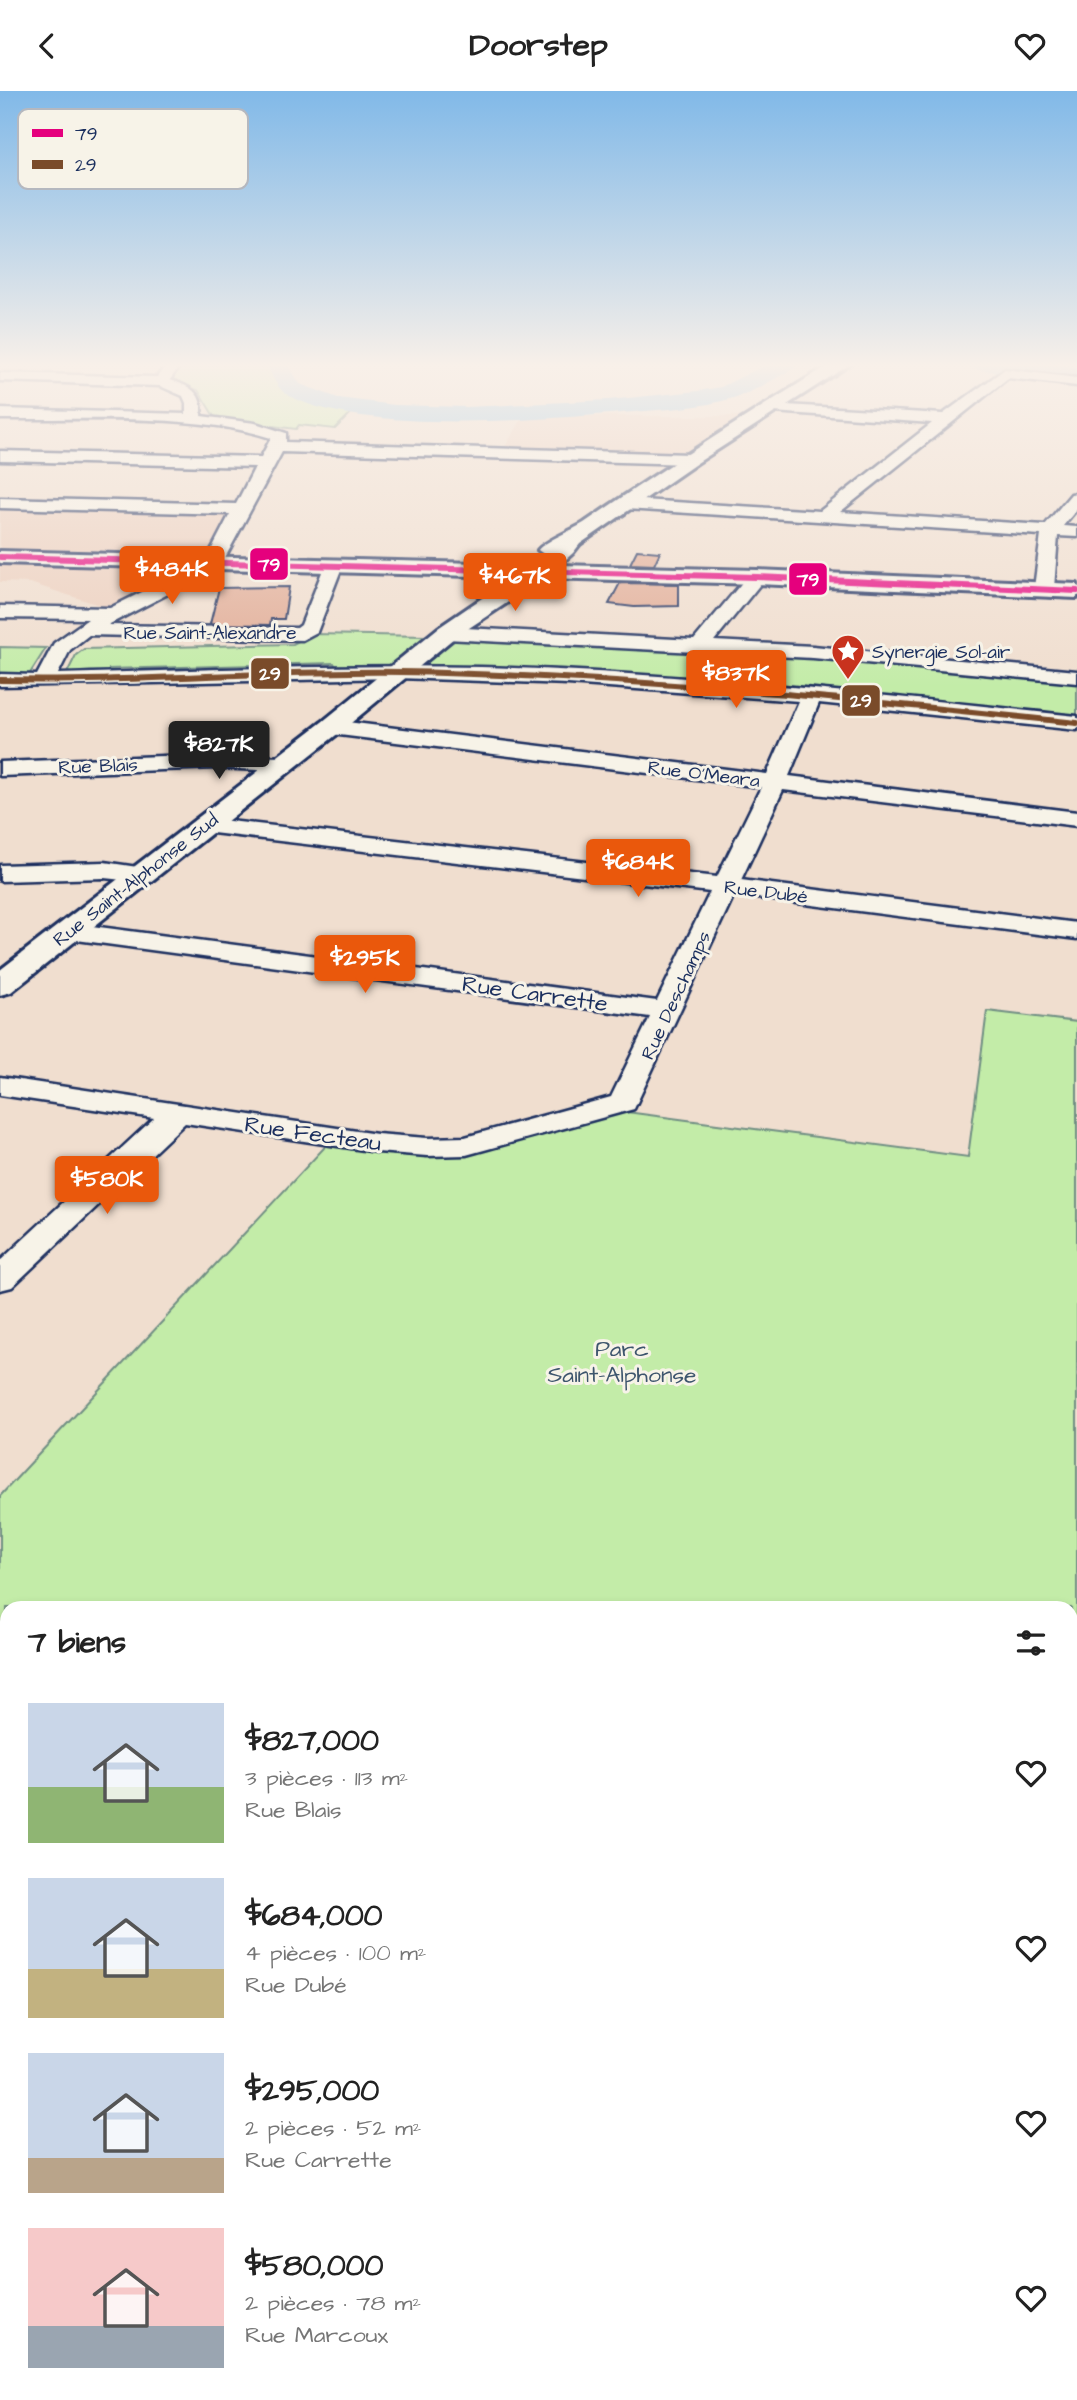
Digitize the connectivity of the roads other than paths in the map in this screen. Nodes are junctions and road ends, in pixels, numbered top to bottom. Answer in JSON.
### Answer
{"nodes":[{"id":1,"x":262,"y":471,"type":"edge"},
{"id":2,"x":673,"y":471,"type":"edge"},
{"id":3,"x":880,"y":471,"type":"edge"},
{"id":4,"x":1077,"y":498,"type":"edge"},
{"id":5,"x":0,"y":503,"type":"edge"},
{"id":6,"x":625,"y":503,"type":"junction"},
{"id":7,"x":242,"y":509,"type":"junction"},
{"id":8,"x":824,"y":516,"type":"junction"},
{"id":9,"x":1050,"y":530,"type":"junction"},
{"id":10,"x":1077,"y":532,"type":"edge"},
{"id":11,"x":0,"y":557,"type":"edge"},
{"id":12,"x":213,"y":563,"type":"junction"},
{"id":13,"x":333,"y":567,"type":"junction"},
{"id":14,"x":527,"y":572,"type":"junction"},
{"id":15,"x":757,"y":577,"type":"junction"},
{"id":16,"x":1044,"y":588,"type":"junction"},
{"id":17,"x":1077,"y":591,"type":"edge"},
{"id":18,"x":0,"y":611,"type":"edge"},
{"id":19,"x":113,"y":614,"type":"junction"},
{"id":20,"x":457,"y":626,"type":"junction"},
{"id":21,"x":85,"y":629,"type":"junction"},
{"id":22,"x":700,"y":645,"type":"junction"},
{"id":23,"x":397,"y":672,"type":"junction"},
{"id":24,"x":1077,"y":677,"type":"edge"},
{"id":25,"x":1,"y":680,"type":"edge"},
{"id":26,"x":44,"y":681,"type":"junction"},
{"id":27,"x":811,"y":695,"type":"junction"},
{"id":28,"x":1077,"y":723,"type":"edge"},
{"id":29,"x":331,"y":727,"type":"junction"},
{"id":30,"x":280,"y":764,"type":"junction"},
{"id":31,"x":0,"y":769,"type":"edge"},
{"id":32,"x":775,"y":782,"type":"junction"},
{"id":33,"x":1077,"y":819,"type":"edge"},
{"id":34,"x":204,"y":825,"type":"junction"},
{"id":35,"x":0,"y":873,"type":"edge"},
{"id":36,"x":142,"y":874,"type":"junction"},
{"id":37,"x":725,"y":886,"type":"junction"},
{"id":38,"x":69,"y":931,"type":"junction"},
{"id":39,"x":1077,"y":931,"type":"edge"},
{"id":40,"x":0,"y":985,"type":"edge"},
{"id":41,"x":668,"y":1011,"type":"junction"},
{"id":42,"x":0,"y":1086,"type":"edge"},
{"id":43,"x":623,"y":1103,"type":"joint"},
{"id":44,"x":178,"y":1113,"type":"junction"},
{"id":45,"x":0,"y":1280,"type":"edge"}],
"edges":[{"from":1,"to":7,"type":"street"},
{"from":2,"to":6,"type":"main road","name":"Rue Saint-Alphonse Sud"},
{"from":3,"to":8,"type":"street"},
{"from":4,"to":9,"type":"street"},
{"from":5,"to":7,"type":"street"},
{"from":6,"to":8,"type":"street"},
{"from":6,"to":14,"type":"main road","name":"Rue Saint-Alphonse Sud"},
{"from":7,"to":12,"type":"street"},
{"from":8,"to":9,"type":"street"},
{"from":9,"to":10,"type":"street"},
{"from":9,"to":16,"type":"street"},
{"from":11,"to":12,"type":"main road"},
{"from":12,"to":13,"type":"main road"},
{"from":12,"to":19,"type":"street"},
{"from":13,"to":14,"type":"main road"},
{"from":13,"to":21,"type":"street","name":"Rue Saint-Alexandre"},
{"from":14,"to":15,"type":"main road"},
{"from":14,"to":20,"type":"main road","name":"Rue Saint-Alphonse Sud"},
{"from":15,"to":16,"type":"main road"},
{"from":15,"to":22,"type":"street"},
{"from":16,"to":17,"type":"main road"},
{"from":18,"to":19,"type":"street"},
{"from":19,"to":21,"type":"street"},
{"from":20,"to":22,"type":"street"},
{"from":20,"to":23,"type":"main road","name":"Rue Saint-Alphonse Sud"},
{"from":21,"to":26,"type":"street"},
{"from":22,"to":24,"type":"street"},
{"from":23,"to":26,"type":"street"},
{"from":23,"to":27,"type":"street"},
{"from":23,"to":29,"type":"main road","name":"Rue Saint-Alphonse Sud"},
{"from":25,"to":26,"type":"street"},
{"from":27,"to":28,"type":"street"},
{"from":27,"to":32,"type":"street","name":"Rue Deschamps"},
{"from":29,"to":30,"type":"main road","name":"Rue Saint-Alphonse Sud"},
{"from":29,"to":32,"type":"street","name":"Rue O'Meara"},
{"from":30,"to":31,"type":"street","name":"Rue Blais"},
{"from":30,"to":34,"type":"main road","name":"Rue Saint-Alphonse Sud"},
{"from":32,"to":33,"type":"street","name":"Rue O'Meara"},
{"from":32,"to":37,"type":"street","name":"Rue Deschamps"},
{"from":34,"to":36,"type":"main road","name":"Rue Saint-Alphonse Sud"},
{"from":34,"to":37,"type":"street","name":"Rue Dubé"},
{"from":35,"to":36,"type":"street"},
{"from":36,"to":38,"type":"main road","name":"Rue Saint-Alphonse Sud"},
{"from":37,"to":39,"type":"street","name":"Rue Dubé"},
{"from":37,"to":41,"type":"street","name":"Rue Deschamps"},
{"from":38,"to":40,"type":"main road","name":"Rue Saint-Alphonse Sud"},
{"from":38,"to":41,"type":"street","name":"Rue Carrette"},
{"from":41,"to":43,"type":"street","name":"Rue Deschamps"},
{"from":42,"to":44,"type":"street","name":"Rue Fecteau"},
{"from":43,"to":44,"type":"street","name":"Rue Fecteau"},
{"from":44,"to":45,"type":"street"}]}
